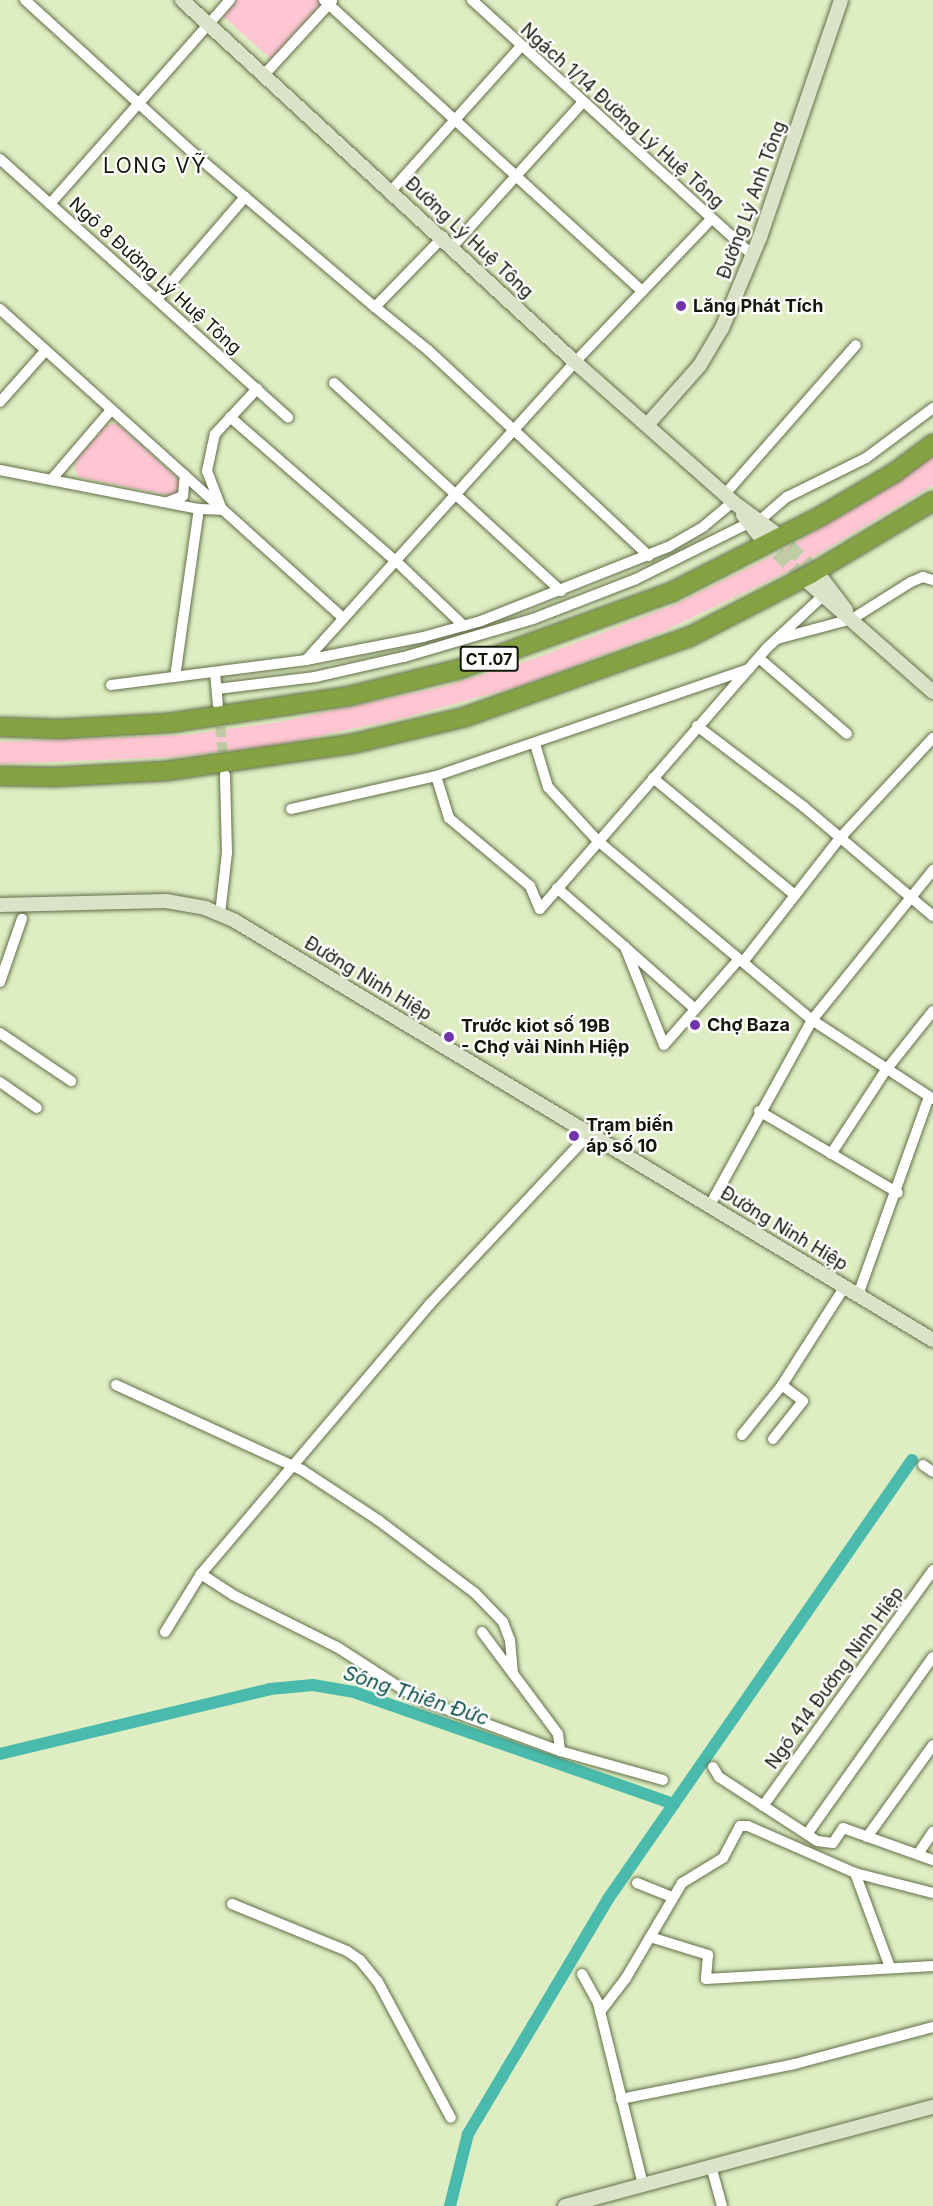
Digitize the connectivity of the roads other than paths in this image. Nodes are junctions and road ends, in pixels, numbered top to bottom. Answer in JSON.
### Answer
{"nodes":[{"id":1,"x":182,"y":0,"type":"edge"},
{"id":2,"x":230,"y":0,"type":"edge"},
{"id":3,"x":472,"y":0,"type":"edge"},
{"id":4,"x":841,"y":0,"type":"edge"},
{"id":5,"x":329,"y":1,"type":"edge"},
{"id":6,"x":28,"y":2,"type":"edge"},
{"id":7,"x":208,"y":25,"type":"junction"},
{"id":8,"x":521,"y":46,"type":"junction"},
{"id":9,"x":263,"y":76,"type":"junction"},
{"id":10,"x":583,"y":102,"type":"junction"},
{"id":11,"x":138,"y":103,"type":"junction"},
{"id":12,"x":454,"y":120,"type":"junction"},
{"id":13,"x":0,"y":159,"type":"edge"},
{"id":14,"x":516,"y":176,"type":"junction"},
{"id":15,"x":392,"y":190,"type":"junction"},
{"id":16,"x":245,"y":197,"type":"junction"},
{"id":17,"x":50,"y":204,"type":"junction"},
{"id":18,"x":711,"y":219,"type":"junction"},
{"id":19,"x":448,"y":242,"type":"junction"},
{"id":20,"x":752,"y":255,"type":"junction"},
{"id":21,"x":642,"y":291,"type":"junction"},
{"id":22,"x":157,"y":299,"type":"junction"},
{"id":23,"x":375,"y":307,"type":"junction"},
{"id":24,"x":0,"y":309,"type":"edge"},
{"id":25,"x":856,"y":345,"type":"dead end"},
{"id":26,"x":46,"y":350,"type":"junction"},
{"id":27,"x":575,"y":362,"type":"junction"},
{"id":28,"x":334,"y":383,"type":"dead end"},
{"id":29,"x":257,"y":388,"type":"junction"},
{"id":30,"x":0,"y":402,"type":"edge"},
{"id":31,"x":933,"y":408,"type":"edge"},
{"id":32,"x":111,"y":410,"type":"junction"},
{"id":33,"x":230,"y":417,"type":"junction"},
{"id":34,"x":288,"y":417,"type":"dead end"},
{"id":35,"x":646,"y":425,"type":"junction"},
{"id":36,"x":516,"y":430,"type":"junction"},
{"id":37,"x":933,"y":444,"type":"edge"},
{"id":38,"x":0,"y":470,"type":"edge"},
{"id":39,"x":185,"y":475,"type":"junction"},
{"id":40,"x":51,"y":480,"type":"junction"},
{"id":41,"x":458,"y":493,"type":"junction"},
{"id":42,"x":729,"y":498,"type":"junction"},
{"id":43,"x":933,"y":501,"type":"edge"},
{"id":44,"x":166,"y":503,"type":"junction"},
{"id":45,"x":199,"y":509,"type":"junction"},
{"id":46,"x":222,"y":510,"type":"junction"},
{"id":47,"x":754,"y":522,"type":"junction"},
{"id":48,"x":768,"y":535,"type":"tunnel mouth"},
{"id":49,"x":648,"y":556,"type":"junction"},
{"id":50,"x":397,"y":562,"type":"junction"},
{"id":51,"x":815,"y":579,"type":"tunnel mouth"},
{"id":52,"x":933,"y":580,"type":"edge"},
{"id":53,"x":561,"y":591,"type":"junction"},
{"id":54,"x":827,"y":591,"type":"junction"},
{"id":55,"x":343,"y":618,"type":"junction"},
{"id":56,"x":852,"y":619,"type":"junction"},
{"id":57,"x":463,"y":625,"type":"junction"},
{"id":58,"x":777,"y":640,"type":"junction"},
{"id":59,"x":759,"y":658,"type":"junction"},
{"id":60,"x":306,"y":660,"type":"junction"},
{"id":61,"x":749,"y":669,"type":"junction"},
{"id":62,"x":215,"y":672,"type":"junction"},
{"id":63,"x":175,"y":677,"type":"junction"},
{"id":64,"x":111,"y":685,"type":"dead end"},
{"id":65,"x":217,"y":689,"type":"junction"},
{"id":66,"x":933,"y":692,"type":"edge"},
{"id":67,"x":218,"y":704,"type":"tunnel mouth"},
{"id":68,"x":697,"y":726,"type":"junction"},
{"id":69,"x":0,"y":728,"type":"edge"},
{"id":70,"x":847,"y":734,"type":"dead end"},
{"id":71,"x":933,"y":738,"type":"edge"},
{"id":72,"x":535,"y":744,"type":"junction"},
{"id":73,"x":225,"y":775,"type":"tunnel mouth"},
{"id":74,"x":0,"y":776,"type":"edge"},
{"id":75,"x":435,"y":776,"type":"junction"},
{"id":76,"x":653,"y":778,"type":"junction"},
{"id":77,"x":291,"y":809,"type":"dead end"},
{"id":78,"x":840,"y":838,"type":"junction"},
{"id":79,"x":598,"y":841,"type":"junction"},
{"id":80,"x":933,"y":870,"type":"edge"},
{"id":81,"x":557,"y":888,"type":"junction"},
{"id":82,"x":795,"y":895,"type":"junction"},
{"id":83,"x":909,"y":896,"type":"junction"},
{"id":84,"x":0,"y":905,"type":"edge"},
{"id":85,"x":220,"y":914,"type":"junction"},
{"id":86,"x":933,"y":916,"type":"edge"},
{"id":87,"x":22,"y":919,"type":"dead end"},
{"id":88,"x":625,"y":947,"type":"junction"},
{"id":89,"x":741,"y":960,"type":"junction"},
{"id":90,"x":0,"y":982,"type":"edge"},
{"id":91,"x":695,"y":1009,"type":"junction"},
{"id":92,"x":933,"y":1011,"type":"edge"},
{"id":93,"x":812,"y":1020,"type":"junction"},
{"id":94,"x":0,"y":1034,"type":"edge"},
{"id":95,"x":886,"y":1070,"type":"junction"},
{"id":96,"x":71,"y":1081,"type":"dead end"},
{"id":97,"x":0,"y":1082,"type":"edge"},
{"id":98,"x":931,"y":1098,"type":"edge"},
{"id":99,"x":37,"y":1108,"type":"dead end"},
{"id":100,"x":759,"y":1111,"type":"junction"},
{"id":101,"x":590,"y":1133,"type":"junction"},
{"id":102,"x":831,"y":1154,"type":"junction"},
{"id":103,"x":898,"y":1193,"type":"junction"},
{"id":104,"x":710,"y":1205,"type":"junction"},
{"id":105,"x":844,"y":1286,"type":"junction"},
{"id":106,"x":858,"y":1295,"type":"junction"},
{"id":107,"x":933,"y":1340,"type":"edge"},
{"id":108,"x":116,"y":1385,"type":"dead end"},
{"id":109,"x":782,"y":1385,"type":"junction"},
{"id":110,"x":742,"y":1435,"type":"dead end"},
{"id":111,"x":774,"y":1439,"type":"dead end"},
{"id":112,"x":923,"y":1465,"type":"dead end"},
{"id":113,"x":293,"y":1466,"type":"junction"},
{"id":114,"x":933,"y":1472,"type":"edge"},
{"id":115,"x":933,"y":1570,"type":"edge"},
{"id":116,"x":201,"y":1574,"type":"junction"},
{"id":117,"x":165,"y":1632,"type":"dead end"},
{"id":118,"x":482,"y":1632,"type":"dead end"},
{"id":119,"x":933,"y":1658,"type":"edge"},
{"id":120,"x":513,"y":1673,"type":"junction"},
{"id":121,"x":933,"y":1744,"type":"edge"},
{"id":122,"x":560,"y":1751,"type":"junction"},
{"id":123,"x":714,"y":1767,"type":"dead end"},
{"id":124,"x":663,"y":1780,"type":"dead end"},
{"id":125,"x":763,"y":1806,"type":"junction"},
{"id":126,"x":933,"y":1832,"type":"edge"},
{"id":127,"x":807,"y":1834,"type":"junction"},
{"id":128,"x":867,"y":1837,"type":"junction"},
{"id":129,"x":918,"y":1854,"type":"junction"},
{"id":130,"x":933,"y":1860,"type":"edge"},
{"id":131,"x":855,"y":1874,"type":"junction"},
{"id":132,"x":637,"y":1883,"type":"dead end"},
{"id":133,"x":933,"y":1893,"type":"edge"},
{"id":134,"x":672,"y":1897,"type":"junction"},
{"id":135,"x":232,"y":1904,"type":"dead end"},
{"id":136,"x":650,"y":1937,"type":"junction"},
{"id":137,"x":933,"y":1966,"type":"edge"},
{"id":138,"x":890,"y":1967,"type":"junction"},
{"id":139,"x":582,"y":1974,"type":"dead end"},
{"id":140,"x":600,"y":2012,"type":"junction"},
{"id":141,"x":933,"y":2027,"type":"edge"},
{"id":142,"x":621,"y":2099,"type":"junction"},
{"id":143,"x":933,"y":2108,"type":"edge"},
{"id":144,"x":451,"y":2118,"type":"dead end"},
{"id":145,"x":711,"y":2166,"type":"junction"},
{"id":146,"x":643,"y":2185,"type":"junction"},
{"id":147,"x":565,"y":2206,"type":"edge"},
{"id":148,"x":722,"y":2206,"type":"edge"}],
"edges":[{"from":1,"to":7,"type":"main road","name":"Đường Lý Huệ Tông"},
{"from":2,"to":7,"type":"street"},
{"from":3,"to":8,"type":"street","name":"Ngách 1/14 Đường Lý Huệ Tông"},
{"from":4,"to":20,"type":"main road","name":"Đường Lý Anh Tông"},
{"from":5,"to":9,"type":"street"},
{"from":5,"to":12,"type":"street"},
{"from":6,"to":11,"type":"street"},
{"from":7,"to":9,"type":"main road","name":"Đường Lý Huệ Tông"},
{"from":7,"to":11,"type":"street"},
{"from":8,"to":10,"type":"street","name":"Ngách 1/14 Đường Lý Huệ Tông"},
{"from":8,"to":12,"type":"street"},
{"from":9,"to":15,"type":"main road","name":"Đường Lý Huệ Tông"},
{"from":10,"to":14,"type":"street"},
{"from":10,"to":18,"type":"street","name":"Ngách 1/14 Đường Lý Huệ Tông"},
{"from":11,"to":16,"type":"street"},
{"from":11,"to":17,"type":"street"},
{"from":12,"to":14,"type":"street"},
{"from":12,"to":15,"type":"street"},
{"from":13,"to":17,"type":"street","name":"Ngõ 8 Đường Lý Huệ Tông"},
{"from":14,"to":19,"type":"street"},
{"from":14,"to":21,"type":"street"},
{"from":15,"to":19,"type":"main road","name":"Đường Lý Huệ Tông"},
{"from":16,"to":22,"type":"street"},
{"from":16,"to":23,"type":"street"},
{"from":17,"to":22,"type":"street","name":"Ngõ 8 Đường Lý Huệ Tông"},
{"from":18,"to":20,"type":"street","name":"Ngách 1/14 Đường Lý Huệ Tông"},
{"from":18,"to":21,"type":"street"},
{"from":19,"to":23,"type":"street"},
{"from":19,"to":27,"type":"main road","name":"Đường Lý Huệ Tông"},
{"from":20,"to":35,"type":"main road","name":"Đường Lý Anh Tông"},
{"from":21,"to":27,"type":"street"},
{"from":22,"to":29,"type":"street","name":"Ngõ 8 Đường Lý Huệ Tông"},
{"from":23,"to":36,"type":"street"},
{"from":24,"to":26,"type":"street"},
{"from":25,"to":42,"type":"street"},
{"from":26,"to":30,"type":"street"},
{"from":26,"to":32,"type":"street"},
{"from":27,"to":35,"type":"main road","name":"Đường Lý Huệ Tông"},
{"from":27,"to":36,"type":"street"},
{"from":28,"to":41,"type":"street"},
{"from":29,"to":33,"type":"street"},
{"from":29,"to":34,"type":"street","name":"Ngõ 8 Đường Lý Huệ Tông"},
{"from":31,"to":47,"type":"street"},
{"from":32,"to":39,"type":"street"},
{"from":32,"to":40,"type":"street"},
{"from":33,"to":46,"type":"street"},
{"from":33,"to":50,"type":"street"},
{"from":35,"to":42,"type":"main road","name":"Đường Lý Huệ Tông"},
{"from":36,"to":41,"type":"street"},
{"from":36,"to":49,"type":"street"},
{"from":37,"to":69,"type":"highway","number":"CT.07"},
{"from":38,"to":40,"type":"street"},
{"from":39,"to":44,"type":"street"},
{"from":39,"to":46,"type":"street"},
{"from":40,"to":44,"type":"street"},
{"from":41,"to":50,"type":"street"},
{"from":41,"to":53,"type":"street"},
{"from":42,"to":47,"type":"main road","name":"Đường Lý Huệ Tông"},
{"from":42,"to":49,"type":"street"},
{"from":43,"to":74,"type":"highway","number":"CT.07"},
{"from":44,"to":45,"type":"street"},
{"from":45,"to":46,"type":"street"},
{"from":45,"to":63,"type":"street"},
{"from":46,"to":55,"type":"street"},
{"from":47,"to":48,"type":"main road","name":"Đường Lý Huệ Tông"},
{"from":47,"to":65,"type":"street"},
{"from":49,"to":53,"type":"street"},
{"from":50,"to":55,"type":"street"},
{"from":50,"to":57,"type":"street"},
{"from":51,"to":54,"type":"main road"},
{"from":52,"to":56,"type":"street"},
{"from":53,"to":57,"type":"street"},
{"from":54,"to":56,"type":"main road"},
{"from":54,"to":58,"type":"street"},
{"from":55,"to":60,"type":"street"},
{"from":56,"to":58,"type":"street"},
{"from":56,"to":66,"type":"main road"},
{"from":57,"to":60,"type":"street"},
{"from":58,"to":59,"type":"street"},
{"from":59,"to":61,"type":"street"},
{"from":59,"to":70,"type":"street"},
{"from":60,"to":62,"type":"street"},
{"from":61,"to":68,"type":"street"},
{"from":61,"to":72,"type":"street"},
{"from":62,"to":63,"type":"street"},
{"from":62,"to":65,"type":"street"},
{"from":63,"to":64,"type":"street"},
{"from":65,"to":67,"type":"street"},
{"from":68,"to":76,"type":"street"},
{"from":68,"to":78,"type":"street"},
{"from":71,"to":78,"type":"street"},
{"from":72,"to":75,"type":"street"},
{"from":72,"to":79,"type":"street"},
{"from":73,"to":85,"type":"street"},
{"from":75,"to":77,"type":"street"},
{"from":75,"to":81,"type":"street"},
{"from":76,"to":79,"type":"street"},
{"from":76,"to":82,"type":"street"},
{"from":78,"to":82,"type":"street"},
{"from":78,"to":83,"type":"street"},
{"from":79,"to":81,"type":"street"},
{"from":79,"to":89,"type":"street"},
{"from":80,"to":83,"type":"street"},
{"from":81,"to":88,"type":"street"},
{"from":82,"to":89,"type":"street"},
{"from":83,"to":86,"type":"street"},
{"from":83,"to":93,"type":"street"},
{"from":84,"to":85,"type":"main road","name":"Đường Ninh Hiệp"},
{"from":85,"to":101,"type":"main road","name":"Đường Ninh Hiệp"},
{"from":87,"to":90,"type":"street"},
{"from":88,"to":91,"type":"street"},
{"from":88,"to":91,"type":"street"},
{"from":89,"to":91,"type":"street"},
{"from":89,"to":93,"type":"street"},
{"from":92,"to":95,"type":"street"},
{"from":93,"to":95,"type":"street"},
{"from":93,"to":100,"type":"street"},
{"from":94,"to":96,"type":"street"},
{"from":95,"to":98,"type":"street"},
{"from":95,"to":102,"type":"street"},
{"from":97,"to":99,"type":"street"},
{"from":98,"to":103,"type":"street"},
{"from":100,"to":102,"type":"street"},
{"from":100,"to":104,"type":"street"},
{"from":101,"to":104,"type":"main road","name":"Đường Ninh Hiệp"},
{"from":101,"to":113,"type":"street"},
{"from":102,"to":103,"type":"street"},
{"from":103,"to":106,"type":"street"},
{"from":104,"to":105,"type":"main road","name":"Đường Ninh Hiệp"},
{"from":105,"to":106,"type":"main road","name":"Đường Ninh Hiệp"},
{"from":105,"to":109,"type":"street"},
{"from":106,"to":107,"type":"main road","name":"Đường Ninh Hiệp"},
{"from":108,"to":113,"type":"street"},
{"from":109,"to":110,"type":"street"},
{"from":109,"to":111,"type":"street"},
{"from":112,"to":114,"type":"street"},
{"from":113,"to":116,"type":"street"},
{"from":113,"to":120,"type":"street"},
{"from":115,"to":125,"type":"street","name":"Ngõ 414 Đường Ninh Hiệp"},
{"from":116,"to":117,"type":"street"},
{"from":116,"to":122,"type":"street"},
{"from":118,"to":120,"type":"street"},
{"from":119,"to":127,"type":"street"},
{"from":120,"to":122,"type":"street"},
{"from":121,"to":128,"type":"street"},
{"from":122,"to":124,"type":"street"},
{"from":123,"to":125,"type":"street"},
{"from":125,"to":127,"type":"street"},
{"from":126,"to":129,"type":"street"},
{"from":127,"to":128,"type":"street"},
{"from":128,"to":129,"type":"street"},
{"from":129,"to":130,"type":"street"},
{"from":131,"to":133,"type":"street"},
{"from":131,"to":134,"type":"street"},
{"from":131,"to":138,"type":"street"},
{"from":132,"to":134,"type":"street"},
{"from":134,"to":136,"type":"street"},
{"from":135,"to":144,"type":"street"},
{"from":136,"to":138,"type":"street"},
{"from":136,"to":140,"type":"street"},
{"from":137,"to":138,"type":"street"},
{"from":139,"to":140,"type":"street"},
{"from":140,"to":142,"type":"street"},
{"from":141,"to":142,"type":"street"},
{"from":142,"to":146,"type":"street"},
{"from":143,"to":145,"type":"main road"},
{"from":145,"to":146,"type":"main road"},
{"from":145,"to":148,"type":"street"},
{"from":146,"to":147,"type":"main road"}]}
